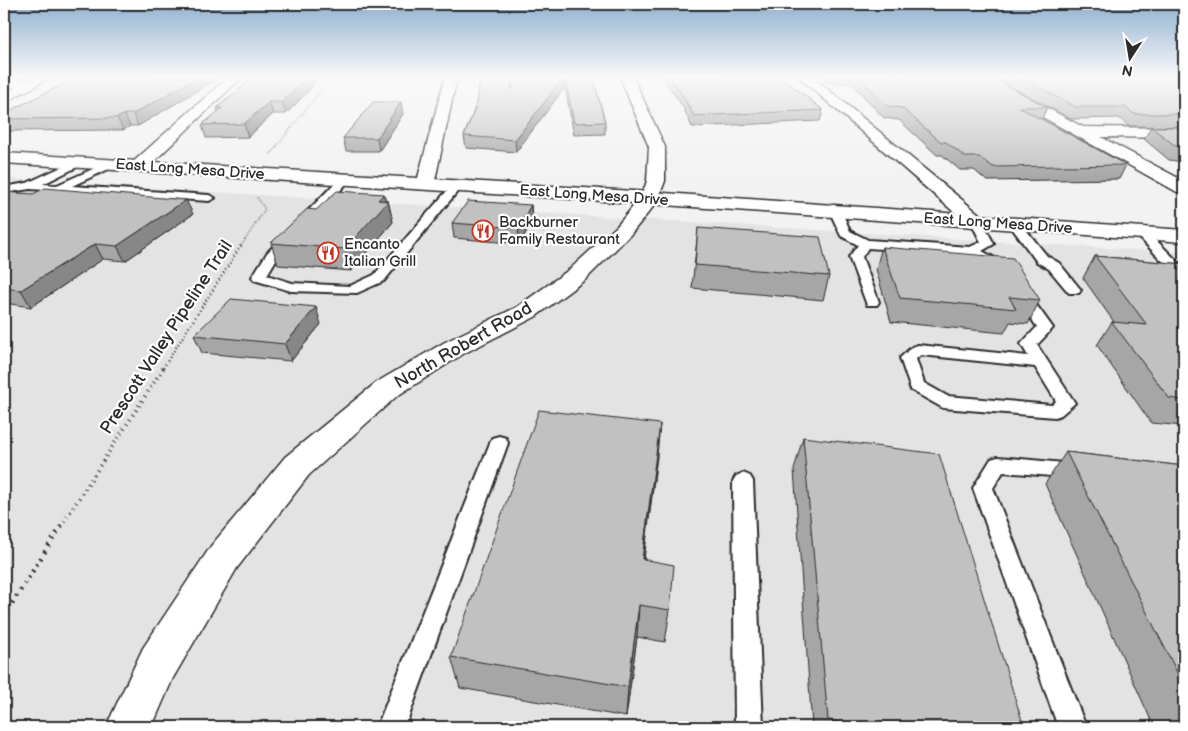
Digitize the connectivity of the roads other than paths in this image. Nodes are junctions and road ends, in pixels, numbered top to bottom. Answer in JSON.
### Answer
{"nodes":[{"id":1,"x":200,"y":111,"type":"edge"},
{"id":2,"x":443,"y":111,"type":"edge"},
{"id":3,"x":641,"y":111,"type":"edge"},
{"id":4,"x":845,"y":111,"type":"edge"},
{"id":5,"x":1040,"y":111,"type":"edge"},
{"id":6,"x":1080,"y":132,"type":"junction"},
{"id":7,"x":1184,"y":133,"type":"edge"},
{"id":8,"x":4,"y":158,"type":"edge"},
{"id":9,"x":79,"y":162,"type":"junction"},
{"id":10,"x":110,"y":164,"type":"junction"},
{"id":11,"x":139,"y":166,"type":"junction"},
{"id":12,"x":344,"y":180,"type":"junction"},
{"id":13,"x":425,"y":185,"type":"junction"},
{"id":14,"x":30,"y":186,"type":"junction"},
{"id":15,"x":60,"y":187,"type":"junction"},
{"id":16,"x":456,"y":187,"type":"junction"},
{"id":17,"x":1184,"y":188,"type":"edge"},
{"id":18,"x":4,"y":190,"type":"edge"},
{"id":19,"x":209,"y":198,"type":"dead end"},
{"id":20,"x":650,"y":198,"type":"junction"},
{"id":21,"x":836,"y":212,"type":"junction"},
{"id":22,"x":977,"y":222,"type":"junction"},
{"id":23,"x":1015,"y":224,"type":"junction"},
{"id":24,"x":1142,"y":233,"type":"junction"},
{"id":25,"x":1184,"y":236,"type":"edge"},
{"id":26,"x":865,"y":244,"type":"junction"},
{"id":27,"x":972,"y":251,"type":"junction"},
{"id":28,"x":1184,"y":275,"type":"edge"},
{"id":29,"x":1074,"y":290,"type":"dead end"},
{"id":30,"x":872,"y":302,"type":"dead end"},
{"id":31,"x":1040,"y":362,"type":"junction"},
{"id":32,"x":499,"y":443,"type":"dead end"},
{"id":33,"x":1094,"y":472,"type":"edge"},
{"id":34,"x":743,"y":482,"type":"dead end"},
{"id":35,"x":129,"y":727,"type":"edge"},
{"id":36,"x":391,"y":727,"type":"edge"},
{"id":37,"x":749,"y":727,"type":"edge"},
{"id":38,"x":1072,"y":727,"type":"edge"}],
"edges":[{"from":1,"to":11,"type":"street"},
{"from":2,"to":13,"type":"street"},
{"from":3,"to":20,"type":"street","name":"North Robert Road"},
{"from":4,"to":22,"type":"street"},
{"from":5,"to":6,"type":"street"},
{"from":6,"to":7,"type":"street"},
{"from":6,"to":17,"type":"street"},
{"from":8,"to":9,"type":"street","name":"East Long Mesa Drive"},
{"from":9,"to":10,"type":"street","name":"East Long Mesa Drive"},
{"from":9,"to":14,"type":"lane"},
{"from":10,"to":11,"type":"street","name":"East Long Mesa Drive"},
{"from":10,"to":15,"type":"lane"},
{"from":11,"to":12,"type":"street","name":"East Long Mesa Drive"},
{"from":12,"to":13,"type":"street","name":"East Long Mesa Drive"},
{"from":12,"to":16,"type":"lane"},
{"from":13,"to":16,"type":"street","name":"East Long Mesa Drive"},
{"from":14,"to":15,"type":"lane"},
{"from":14,"to":18,"type":"lane"},
{"from":15,"to":19,"type":"lane"},
{"from":16,"to":20,"type":"street","name":"East Long Mesa Drive"},
{"from":20,"to":21,"type":"street","name":"East Long Mesa Drive"},
{"from":20,"to":35,"type":"street","name":"North Robert Road"},
{"from":21,"to":22,"type":"street","name":"East Long Mesa Drive"},
{"from":21,"to":26,"type":"lane"},
{"from":22,"to":23,"type":"street","name":"East Long Mesa Drive"},
{"from":22,"to":27,"type":"lane"},
{"from":23,"to":24,"type":"street","name":"East Long Mesa Drive"},
{"from":23,"to":29,"type":"lane"},
{"from":24,"to":25,"type":"street","name":"East Long Mesa Drive"},
{"from":24,"to":28,"type":"lane"},
{"from":26,"to":27,"type":"lane"},
{"from":26,"to":30,"type":"lane"},
{"from":27,"to":31,"type":"lane"},
{"from":31,"to":31,"type":"lane"},
{"from":32,"to":36,"type":"lane"},
{"from":33,"to":38,"type":"lane"},
{"from":34,"to":37,"type":"lane"}]}
